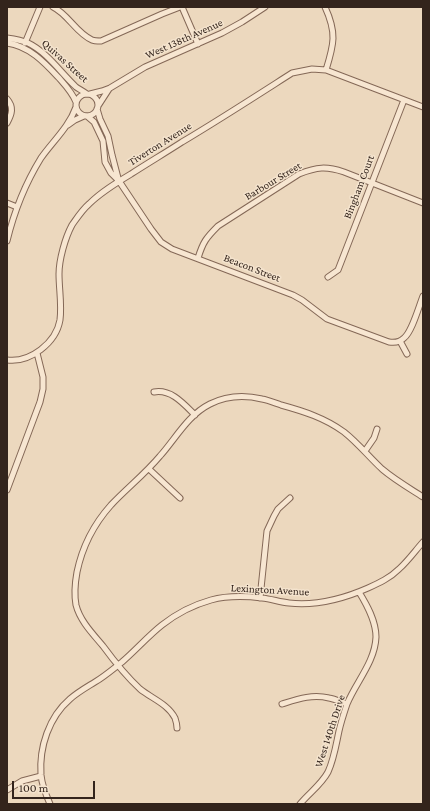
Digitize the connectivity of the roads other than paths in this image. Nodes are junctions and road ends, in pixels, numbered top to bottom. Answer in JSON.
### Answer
{"nodes":[{"id":1,"x":40,"y":7,"type":"edge"},
{"id":2,"x":53,"y":7,"type":"edge"},
{"id":3,"x":181,"y":7,"type":"edge"},
{"id":4,"x":266,"y":7,"type":"edge"},
{"id":5,"x":325,"y":7,"type":"edge"},
{"id":6,"x":7,"y":38,"type":"edge"},
{"id":7,"x":26,"y":42,"type":"junction"},
{"id":8,"x":7,"y":43,"type":"edge"},
{"id":9,"x":198,"y":44,"type":"junction"},
{"id":10,"x":23,"y":48,"type":"junction"},
{"id":11,"x":326,"y":70,"type":"junction"},
{"id":12,"x":110,"y":88,"type":"junction"},
{"id":13,"x":88,"y":94,"type":"junction"},
{"id":14,"x":7,"y":99,"type":"edge"},
{"id":15,"x":404,"y":100,"type":"junction"},
{"id":16,"x":76,"y":104,"type":"junction"},
{"id":17,"x":423,"y":107,"type":"edge"},
{"id":18,"x":97,"y":108,"type":"junction"},
{"id":19,"x":86,"y":116,"type":"junction"},
{"id":20,"x":7,"y":123,"type":"edge"},
{"id":21,"x":66,"y":127,"type":"junction"},
{"id":22,"x":119,"y":181,"type":"junction"},
{"id":23,"x":371,"y":183,"type":"junction"},
{"id":24,"x":7,"y":203,"type":"edge"},
{"id":25,"x":423,"y":203,"type":"edge"},
{"id":26,"x":17,"y":207,"type":"junction"},
{"id":27,"x":7,"y":213,"type":"edge"},
{"id":28,"x":14,"y":215,"type":"junction"},
{"id":29,"x":7,"y":241,"type":"edge"},
{"id":30,"x":198,"y":258,"type":"junction"},
{"id":31,"x":328,"y":277,"type":"dead end"},
{"id":32,"x":423,"y":296,"type":"edge"},
{"id":33,"x":400,"y":341,"type":"junction"},
{"id":34,"x":37,"y":353,"type":"junction"},
{"id":35,"x":407,"y":354,"type":"dead end"},
{"id":36,"x":7,"y":360,"type":"edge"},
{"id":37,"x":154,"y":392,"type":"dead end"},
{"id":38,"x":195,"y":415,"type":"junction"},
{"id":39,"x":377,"y":430,"type":"dead end"},
{"id":40,"x":365,"y":451,"type":"junction"},
{"id":41,"x":149,"y":469,"type":"junction"},
{"id":42,"x":7,"y":490,"type":"edge"},
{"id":43,"x":423,"y":497,"type":"edge"},
{"id":44,"x":180,"y":498,"type":"dead end"},
{"id":45,"x":290,"y":498,"type":"dead end"},
{"id":46,"x":423,"y":542,"type":"edge"},
{"id":47,"x":359,"y":592,"type":"junction"},
{"id":48,"x":260,"y":598,"type":"junction"},
{"id":49,"x":118,"y":665,"type":"junction"},
{"id":50,"x":282,"y":704,"type":"dead end"},
{"id":51,"x":347,"y":704,"type":"junction"},
{"id":52,"x":177,"y":728,"type":"dead end"},
{"id":53,"x":41,"y":776,"type":"junction"},
{"id":54,"x":7,"y":790,"type":"edge"},
{"id":55,"x":50,"y":804,"type":"edge"},
{"id":56,"x":300,"y":804,"type":"edge"}],
"edges":[{"from":1,"to":7,"type":"street"},
{"from":2,"to":3,"type":"street"},
{"from":3,"to":9,"type":"street"},
{"from":4,"to":9,"type":"street","name":"West 138th Avenue"},
{"from":5,"to":11,"type":"street"},
{"from":6,"to":7,"type":"street","name":"Quivas Street"},
{"from":7,"to":10,"type":"street"},
{"from":7,"to":13,"type":"street","name":"Quivas Street"},
{"from":8,"to":10,"type":"street","name":"Quivas Street"},
{"from":9,"to":12,"type":"street","name":"West 138th Avenue"},
{"from":10,"to":16,"type":"street","name":"Quivas Street"},
{"from":11,"to":15,"type":"street","name":"Tiverton Avenue"},
{"from":11,"to":22,"type":"street","name":"Tiverton Avenue"},
{"from":12,"to":13,"type":"street","name":"West 138th Avenue"},
{"from":12,"to":18,"type":"street","name":"West 138th Avenue"},
{"from":13,"to":16,"type":"street"},
{"from":13,"to":18,"type":"street"},
{"from":14,"to":20,"type":"street"},
{"from":15,"to":17,"type":"street","name":"Tiverton Avenue"},
{"from":15,"to":23,"type":"street","name":"Bingham Court"},
{"from":16,"to":19,"type":"street"},
{"from":16,"to":21,"type":"street"},
{"from":18,"to":19,"type":"street"},
{"from":18,"to":22,"type":"street","name":"Beacon Street"},
{"from":19,"to":21,"type":"street"},
{"from":19,"to":22,"type":"street","name":"Beacon Street"},
{"from":21,"to":26,"type":"street"},
{"from":22,"to":30,"type":"street","name":"Beacon Street"},
{"from":22,"to":34,"type":"street","name":"Tiverton Avenue"},
{"from":23,"to":25,"type":"street","name":"Barbour Street"},
{"from":23,"to":30,"type":"street","name":"Barbour Street"},
{"from":23,"to":31,"type":"street","name":"Bingham Court"},
{"from":24,"to":26,"type":"street"},
{"from":26,"to":28,"type":"street"},
{"from":27,"to":28,"type":"street"},
{"from":28,"to":29,"type":"street"},
{"from":30,"to":33,"type":"street","name":"Beacon Street"},
{"from":32,"to":33,"type":"street"},
{"from":33,"to":35,"type":"street"},
{"from":34,"to":36,"type":"street","name":"Tiverton Avenue"},
{"from":34,"to":42,"type":"street"},
{"from":37,"to":38,"type":"street"},
{"from":38,"to":40,"type":"street"},
{"from":38,"to":41,"type":"street"},
{"from":39,"to":40,"type":"street"},
{"from":40,"to":43,"type":"street"},
{"from":41,"to":44,"type":"street"},
{"from":41,"to":49,"type":"street"},
{"from":45,"to":48,"type":"street"},
{"from":46,"to":47,"type":"street","name":"Lexington Avenue"},
{"from":47,"to":48,"type":"street","name":"Lexington Avenue"},
{"from":47,"to":51,"type":"street","name":"West 140th Drive"},
{"from":48,"to":49,"type":"street","name":"Lexington Avenue"},
{"from":49,"to":52,"type":"street"},
{"from":49,"to":53,"type":"street","name":"Lexington Avenue"},
{"from":50,"to":51,"type":"street"},
{"from":51,"to":56,"type":"street","name":"West 140th Drive"},
{"from":53,"to":54,"type":"street"},
{"from":53,"to":55,"type":"street","name":"Lexington Avenue"}]}
